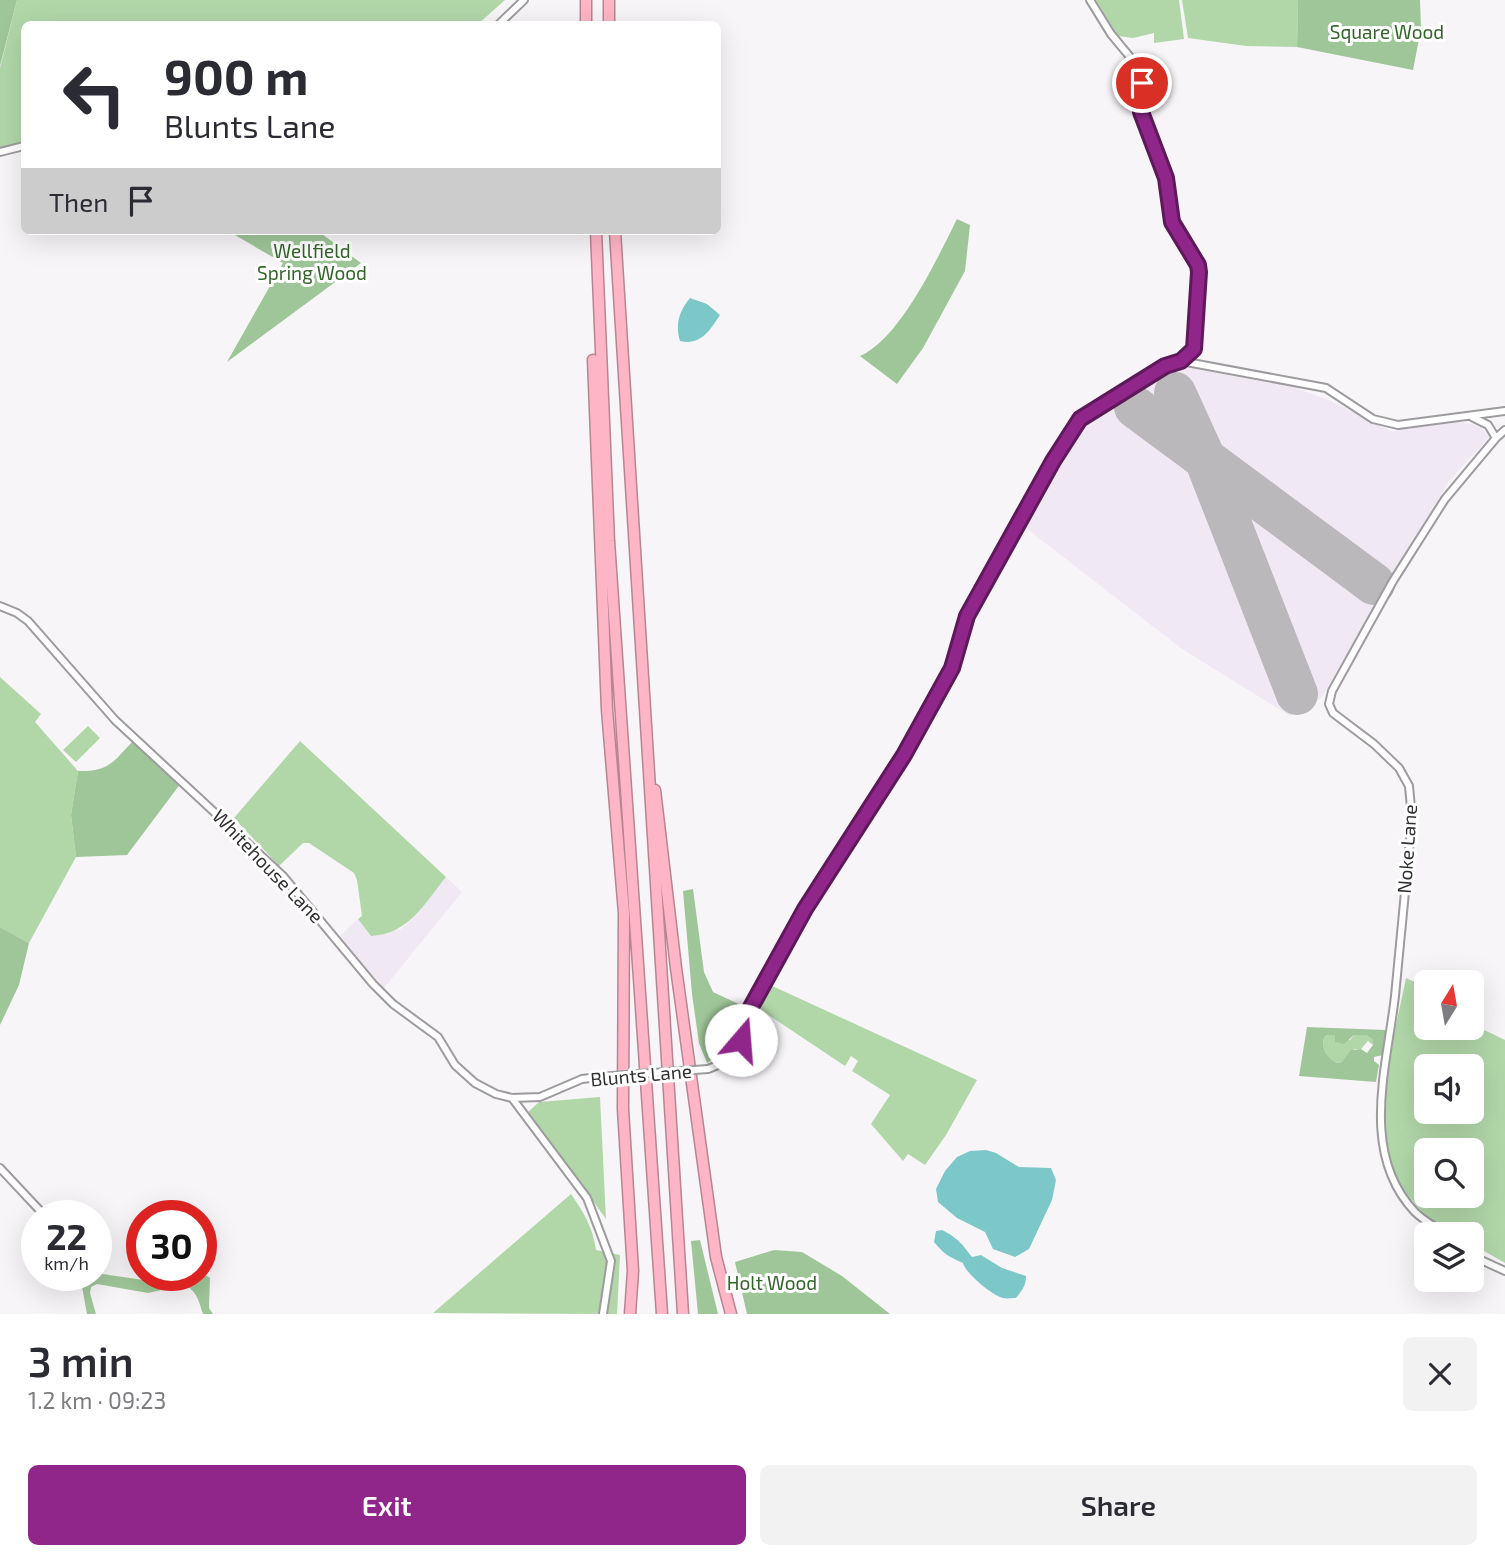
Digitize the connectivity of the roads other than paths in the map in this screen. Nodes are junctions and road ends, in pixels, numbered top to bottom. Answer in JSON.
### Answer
{"nodes":[{"id":1,"x":524,"y":0,"type":"edge"},
{"id":2,"x":586,"y":0,"type":"edge"},
{"id":3,"x":609,"y":0,"type":"edge"},
{"id":4,"x":1090,"y":0,"type":"edge"},
{"id":5,"x":502,"y":21,"type":"edge"},
{"id":6,"x":586,"y":21,"type":"edge"},
{"id":7,"x":609,"y":21,"type":"edge"},
{"id":8,"x":21,"y":147,"type":"edge"},
{"id":9,"x":0,"y":152,"type":"edge"},
{"id":10,"x":590,"y":235,"type":"edge"},
{"id":11,"x":596,"y":235,"type":"edge"},
{"id":12,"x":615,"y":235,"type":"edge"},
{"id":13,"x":1194,"y":349,"type":"junction"},
{"id":14,"x":1181,"y":361,"type":"junction"},
{"id":15,"x":1199,"y":366,"type":"junction"},
{"id":16,"x":1505,"y":411,"type":"edge"},
{"id":17,"x":1471,"y":416,"type":"junction"},
{"id":18,"x":1505,"y":430,"type":"edge"},
{"id":19,"x":1496,"y":438,"type":"junction"},
{"id":20,"x":0,"y":606,"type":"edge"},
{"id":21,"x":643,"y":674,"type":"junction"},
{"id":22,"x":566,"y":1086,"type":"joint"},
{"id":23,"x":512,"y":1098,"type":"junction"},
{"id":24,"x":0,"y":1168,"type":"edge"},
{"id":25,"x":30,"y":1200,"type":"edge"},
{"id":26,"x":1428,"y":1222,"type":"edge"},
{"id":27,"x":1484,"y":1260,"type":"edge"},
{"id":28,"x":1505,"y":1270,"type":"edge"},
{"id":29,"x":630,"y":1313,"type":"edge"},
{"id":30,"x":603,"y":1314,"type":"edge"},
{"id":31,"x":662,"y":1314,"type":"edge"},
{"id":32,"x":683,"y":1314,"type":"edge"},
{"id":33,"x":733,"y":1314,"type":"edge"}],
"edges":[{"from":1,"to":5,"type":"street"},
{"from":2,"to":6,"type":"highway"},
{"from":3,"to":7,"type":"highway"},
{"from":4,"to":13,"type":"street"},
{"from":8,"to":9,"type":"street"},
{"from":10,"to":29,"type":"highway"},
{"from":11,"to":31,"type":"highway"},
{"from":12,"to":21,"type":"highway"},
{"from":13,"to":14,"type":"street","name":"Blunts Lane"},
{"from":13,"to":15,"type":"street"},
{"from":14,"to":15,"type":"street"},
{"from":14,"to":22,"type":"street","name":"Blunts Lane","bridge":true},
{"from":15,"to":17,"type":"street"},
{"from":16,"to":17,"type":"street"},
{"from":17,"to":19,"type":"street"},
{"from":18,"to":19,"type":"street","name":"Noke Lane"},
{"from":19,"to":26,"type":"street","name":"Noke Lane"},
{"from":20,"to":23,"type":"street","name":"Whitehouse Lane"},
{"from":21,"to":32,"type":"highway"},
{"from":21,"to":33,"type":"highway"},
{"from":22,"to":23,"type":"street","name":"Whitehouse Lane"},
{"from":23,"to":30,"type":"street"},
{"from":24,"to":25,"type":"street"},
{"from":27,"to":28,"type":"street"}]}
